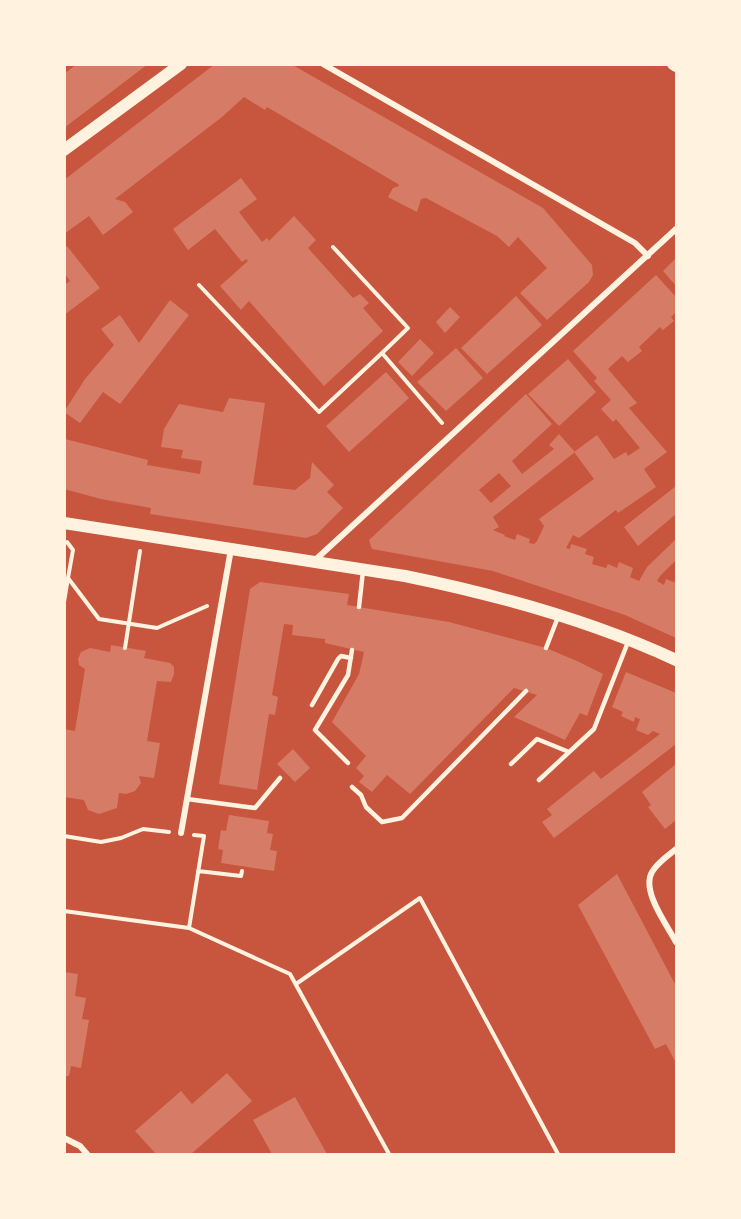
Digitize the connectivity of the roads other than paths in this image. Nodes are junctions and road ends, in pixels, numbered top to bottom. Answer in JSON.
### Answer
{"nodes":[{"id":1,"x":181,"y":64,"type":"edge"},
{"id":2,"x":323,"y":64,"type":"edge"},
{"id":3,"x":64,"y":150,"type":"edge"},
{"id":4,"x":676,"y":229,"type":"edge"},
{"id":5,"x":648,"y":256,"type":"junction"},
{"id":6,"x":64,"y":523,"type":"edge"},
{"id":7,"x":231,"y":549,"type":"junction"},
{"id":8,"x":313,"y":562,"type":"junction"},
{"id":9,"x":363,"y":570,"type":"junction"},
{"id":10,"x":358,"y":607,"type":"dead end"},
{"id":11,"x":560,"y":614,"type":"junction"},
{"id":12,"x":629,"y":640,"type":"junction"},
{"id":13,"x":546,"y":648,"type":"dead end"},
{"id":14,"x":352,"y":650,"type":"dead end"},
{"id":15,"x":351,"y":658,"type":"junction"},
{"id":16,"x":676,"y":660,"type":"edge"},
{"id":17,"x":526,"y":691,"type":"dead end"},
{"id":18,"x":312,"y":705,"type":"dead end"},
{"id":19,"x":569,"y":752,"type":"junction"},
{"id":20,"x":348,"y":763,"type":"dead end"},
{"id":21,"x":511,"y":764,"type":"dead end"},
{"id":22,"x":280,"y":778,"type":"dead end"},
{"id":23,"x":539,"y":780,"type":"dead end"},
{"id":24,"x":352,"y":787,"type":"dead end"},
{"id":25,"x":187,"y":799,"type":"junction"},
{"id":26,"x":181,"y":833,"type":"road end"},
{"id":27,"x":676,"y":849,"type":"edge"},
{"id":28,"x":676,"y":942,"type":"edge"},
{"id":29,"x":64,"y":1138,"type":"edge"},
{"id":30,"x":87,"y":1155,"type":"edge"}],
"edges":[{"from":1,"to":3,"type":"main road"},
{"from":2,"to":5,"type":"street"},
{"from":4,"to":5,"type":"street"},
{"from":5,"to":8,"type":"street"},
{"from":6,"to":7,"type":"main road"},
{"from":7,"to":8,"type":"main road"},
{"from":7,"to":25,"type":"street"},
{"from":8,"to":9,"type":"main road"},
{"from":9,"to":10,"type":"lane"},
{"from":9,"to":11,"type":"main road"},
{"from":11,"to":12,"type":"main road"},
{"from":11,"to":13,"type":"lane"},
{"from":12,"to":16,"type":"main road"},
{"from":12,"to":19,"type":"lane"},
{"from":14,"to":15,"type":"lane"},
{"from":15,"to":18,"type":"lane"},
{"from":15,"to":20,"type":"lane"},
{"from":17,"to":24,"type":"lane"},
{"from":19,"to":21,"type":"lane"},
{"from":19,"to":23,"type":"lane"},
{"from":22,"to":25,"type":"lane"},
{"from":25,"to":26,"type":"street"},
{"from":27,"to":28,"type":"street"},
{"from":29,"to":30,"type":"street"}]}
